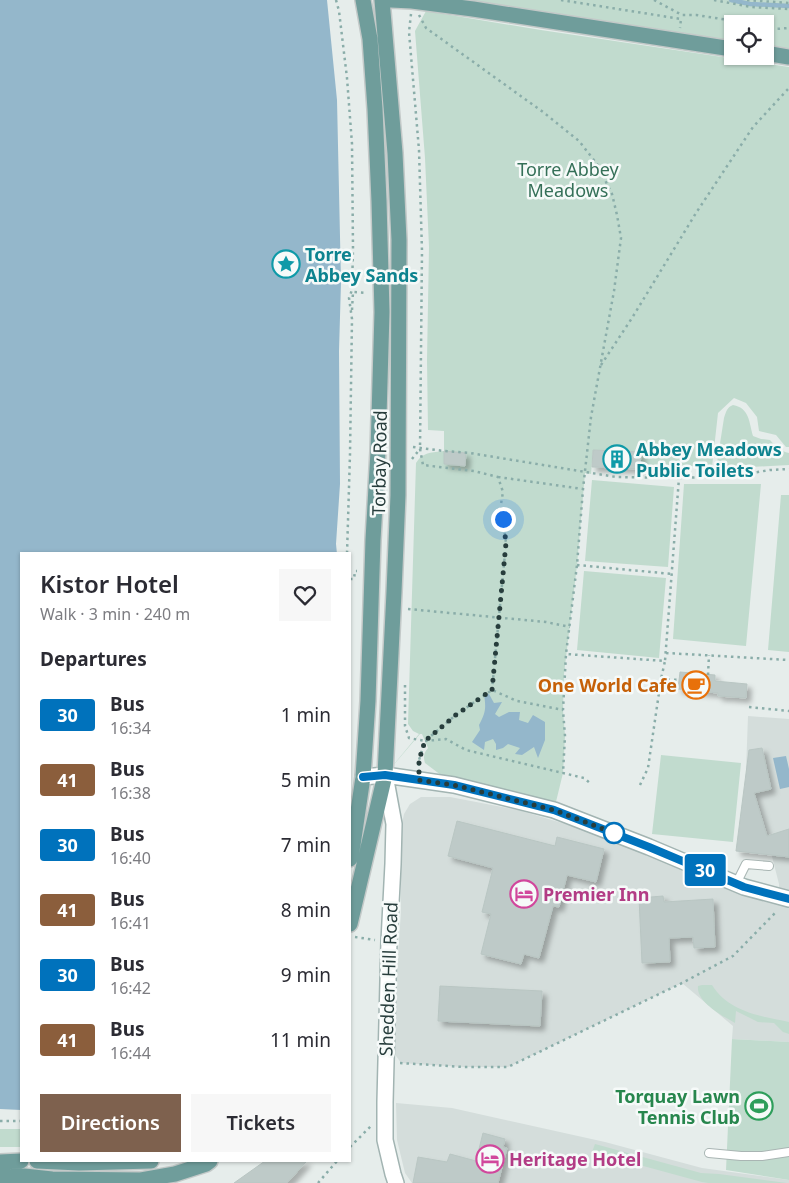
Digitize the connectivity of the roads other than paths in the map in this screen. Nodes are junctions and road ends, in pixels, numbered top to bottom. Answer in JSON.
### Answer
{"nodes":[{"id":1,"x":364,"y":0,"type":"edge"},
{"id":2,"x":382,"y":0,"type":"edge"},
{"id":3,"x":390,"y":0,"type":"edge"},
{"id":4,"x":412,"y":1,"type":"edge"},
{"id":5,"x":724,"y":47,"type":"edge"},
{"id":6,"x":774,"y":54,"type":"edge"},
{"id":7,"x":789,"y":57,"type":"edge"},
{"id":8,"x":385,"y":775,"type":"junction"},
{"id":9,"x":363,"y":777,"type":"junction"},
{"id":10,"x":351,"y":854,"type":"edge"},
{"id":11,"x":769,"y":866,"type":"dead end"},
{"id":12,"x":736,"y":884,"type":"junction"},
{"id":13,"x":786,"y":898,"type":"edge"},
{"id":14,"x":351,"y":920,"type":"edge"},
{"id":15,"x":789,"y":1152,"type":"edge"},
{"id":16,"x":709,"y":1153,"type":"dead end"},
{"id":17,"x":20,"y":1160,"type":"edge"},
{"id":18,"x":0,"y":1162,"type":"edge"},
{"id":19,"x":58,"y":1162,"type":"edge"},
{"id":20,"x":115,"y":1162,"type":"edge"},
{"id":21,"x":207,"y":1162,"type":"edge"},
{"id":22,"x":0,"y":1177,"type":"edge"},
{"id":23,"x":396,"y":1183,"type":"edge"}],
"edges":[{"from":1,"to":9,"type":"main road","name":"Torbay Road"},
{"from":2,"to":8,"type":"main road","name":"Torbay Road"},
{"from":3,"to":4,"type":"main road"},
{"from":4,"to":5,"type":"main road"},
{"from":6,"to":7,"type":"main road"},
{"from":8,"to":9,"type":"street"},
{"from":8,"to":12,"type":"street"},
{"from":8,"to":14,"type":"main road","name":"Torbay Road"},
{"from":8,"to":23,"type":"street","name":"Shedden Hill Road"},
{"from":9,"to":10,"type":"main road","name":"Torbay Road"},
{"from":11,"to":12,"type":"lane"},
{"from":12,"to":13,"type":"street"},
{"from":15,"to":16,"type":"lane"},
{"from":17,"to":18,"type":"main road"},
{"from":19,"to":20,"type":"main road"},
{"from":21,"to":22,"type":"main road"}]}
